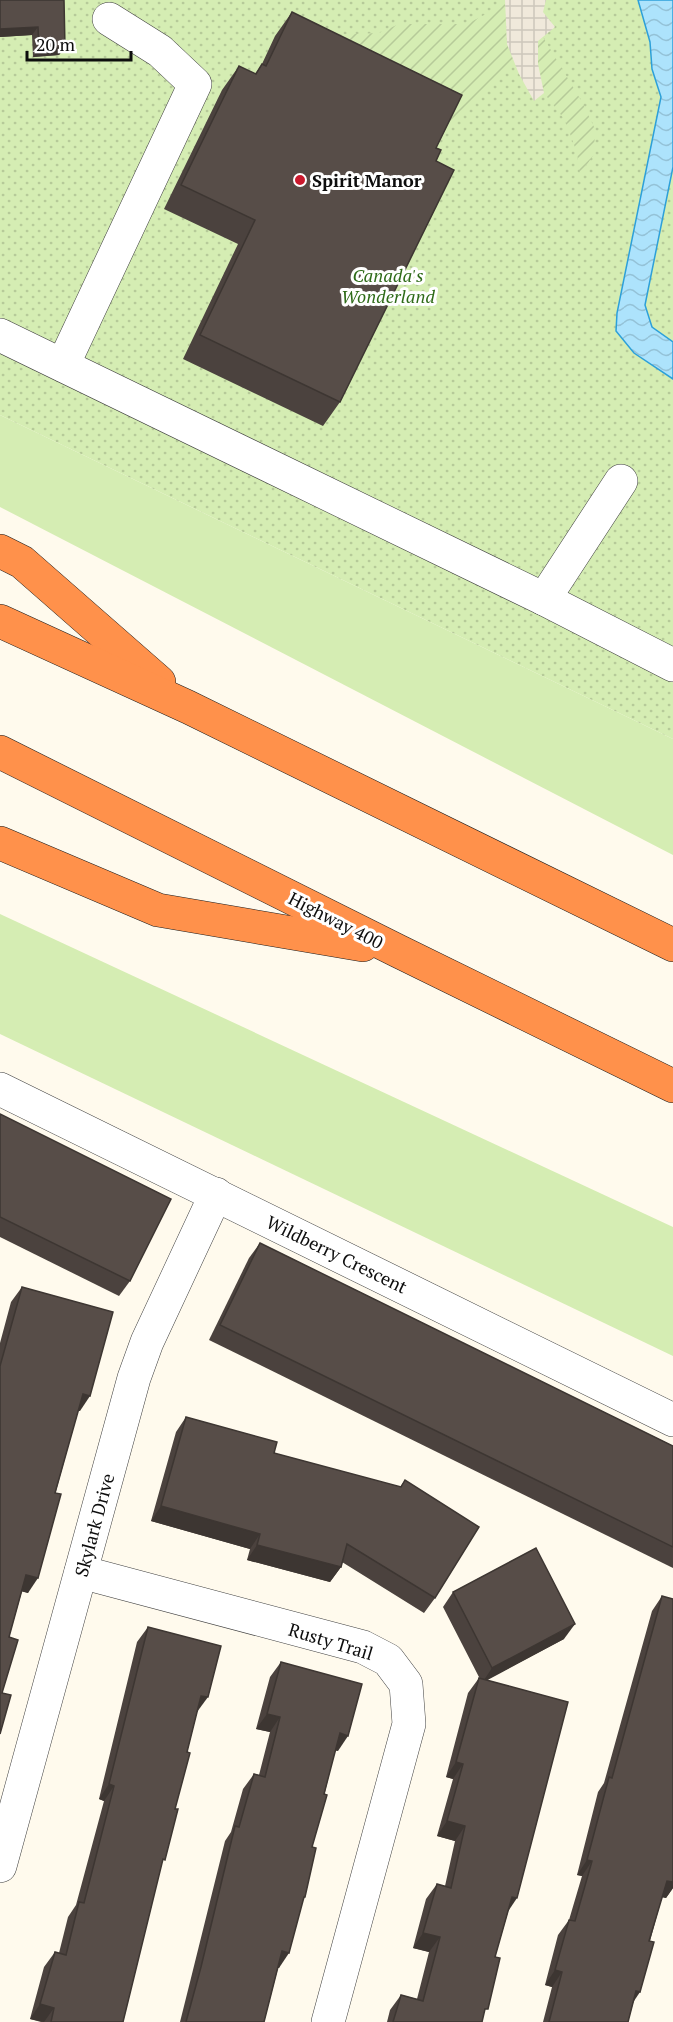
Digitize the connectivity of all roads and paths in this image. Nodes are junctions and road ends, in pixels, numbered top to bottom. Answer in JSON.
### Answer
{"nodes":[{"id":1,"x":109,"y":19,"type":"dead end"},
{"id":2,"x":0,"y":335,"type":"edge"},
{"id":3,"x":63,"y":366,"type":"junction"},
{"id":4,"x":621,"y":481,"type":"dead end"},
{"id":5,"x":0,"y":551,"type":"edge"},
{"id":6,"x":544,"y":599,"type":"junction"},
{"id":7,"x":0,"y":621,"type":"edge"},
{"id":8,"x":673,"y":665,"type":"edge"},
{"id":9,"x":188,"y":707,"type":"junction"},
{"id":10,"x":0,"y":752,"type":"edge"},
{"id":11,"x":0,"y":843,"type":"edge"},
{"id":12,"x":673,"y":945,"type":"edge"},
{"id":13,"x":398,"y":951,"type":"junction"},
{"id":14,"x":673,"y":1086,"type":"edge"},
{"id":15,"x":0,"y":1089,"type":"edge"},
{"id":16,"x":216,"y":1194,"type":"junction"},
{"id":17,"x":673,"y":1420,"type":"edge"},
{"id":18,"x":81,"y":1572,"type":"junction"},
{"id":19,"x":0,"y":1866,"type":"edge"},
{"id":20,"x":328,"y":2022,"type":"edge"}],
"edges":[{"from":1,"to":3,"type":"street"},
{"from":2,"to":3,"type":"street"},
{"from":3,"to":6,"type":"street"},
{"from":4,"to":6,"type":"street"},
{"from":5,"to":9,"type":"highway"},
{"from":6,"to":8,"type":"street"},
{"from":7,"to":9,"type":"highway"},
{"from":9,"to":12,"type":"highway"},
{"from":10,"to":13,"type":"highway","name":"Highway 400"},
{"from":11,"to":13,"type":"highway"},
{"from":13,"to":14,"type":"highway","name":"Highway 400"},
{"from":15,"to":16,"type":"street","name":"Wildberry Crescent"},
{"from":16,"to":17,"type":"street","name":"Wildberry Crescent"},
{"from":16,"to":18,"type":"street","name":"Skylark Drive"},
{"from":18,"to":19,"type":"street","name":"Skylark Drive"},
{"from":18,"to":20,"type":"street","name":"Rusty Trail"}]}
